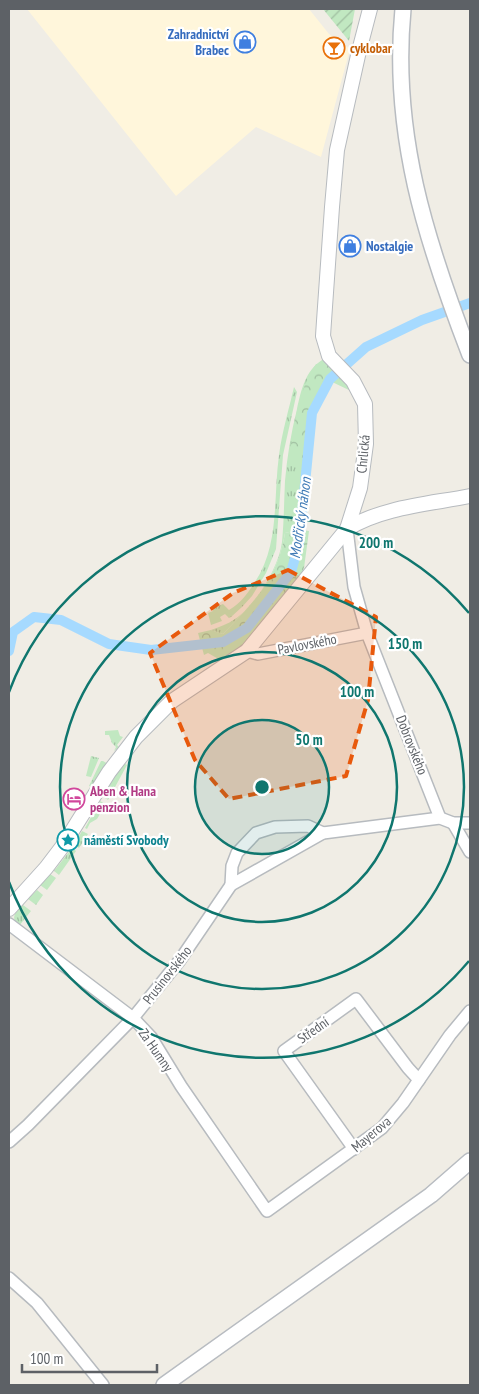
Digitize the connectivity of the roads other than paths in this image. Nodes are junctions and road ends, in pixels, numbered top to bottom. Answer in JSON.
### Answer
{"nodes":[{"id":1,"x":370,"y":9,"type":"edge"},
{"id":2,"x":403,"y":9,"type":"edge"},
{"id":3,"x":470,"y":356,"type":"edge"},
{"id":4,"x":470,"y":496,"type":"edge"},
{"id":5,"x":347,"y":529,"type":"junction"},
{"id":6,"x":367,"y":633,"type":"junction"},
{"id":7,"x":247,"y":651,"type":"junction"},
{"id":8,"x":440,"y":818,"type":"junction"},
{"id":9,"x":453,"y":823,"type":"junction"},
{"id":10,"x":470,"y":823,"type":"edge"},
{"id":11,"x":323,"y":833,"type":"junction"},
{"id":12,"x":470,"y":852,"type":"edge"},
{"id":13,"x":231,"y":886,"type":"junction"},
{"id":14,"x":9,"y":909,"type":"edge"},
{"id":15,"x":9,"y":924,"type":"edge"},
{"id":16,"x":470,"y":1011,"type":"edge"},
{"id":17,"x":133,"y":1018,"type":"junction"},
{"id":18,"x":419,"y":1080,"type":"junction"},
{"id":19,"x":9,"y":1142,"type":"edge"},
{"id":20,"x":354,"y":1149,"type":"junction"},
{"id":21,"x":470,"y":1161,"type":"edge"},
{"id":22,"x":267,"y":1211,"type":"joint"},
{"id":23,"x":9,"y":1278,"type":"edge"},
{"id":24,"x":103,"y":1385,"type":"edge"},
{"id":25,"x":164,"y":1385,"type":"edge"}],
"edges":[{"from":1,"to":5,"type":"street","name":"Chrlická"},
{"from":2,"to":3,"type":"main road"},
{"from":4,"to":5,"type":"street"},
{"from":5,"to":6,"type":"street","name":"Dobrovského"},
{"from":5,"to":7,"type":"street"},
{"from":6,"to":7,"type":"street","name":"Pavlovského"},
{"from":6,"to":8,"type":"street","name":"Dobrovského"},
{"from":7,"to":14,"type":"street"},
{"from":8,"to":9,"type":"street","name":"Prusinovského"},
{"from":8,"to":11,"type":"street","name":"Prusinovského"},
{"from":9,"to":10,"type":"street","name":"Prusinovského"},
{"from":9,"to":12,"type":"street"},
{"from":11,"to":13,"type":"street","name":"Prusinovského"},
{"from":11,"to":13,"type":"street","name":"Prusinovského"},
{"from":13,"to":17,"type":"street","name":"Prusinovského"},
{"from":15,"to":17,"type":"street","name":"Za Humny"},
{"from":16,"to":18,"type":"street","name":"Mayerova"},
{"from":17,"to":19,"type":"street","name":"Prusinovského"},
{"from":17,"to":22,"type":"street","name":"Za Humny"},
{"from":18,"to":20,"type":"street","name":"Mayerova"},
{"from":18,"to":20,"type":"street","name":"Střední"},
{"from":20,"to":22,"type":"street","name":"Mayerova"},
{"from":21,"to":25,"type":"main road"},
{"from":23,"to":24,"type":"street"}]}
